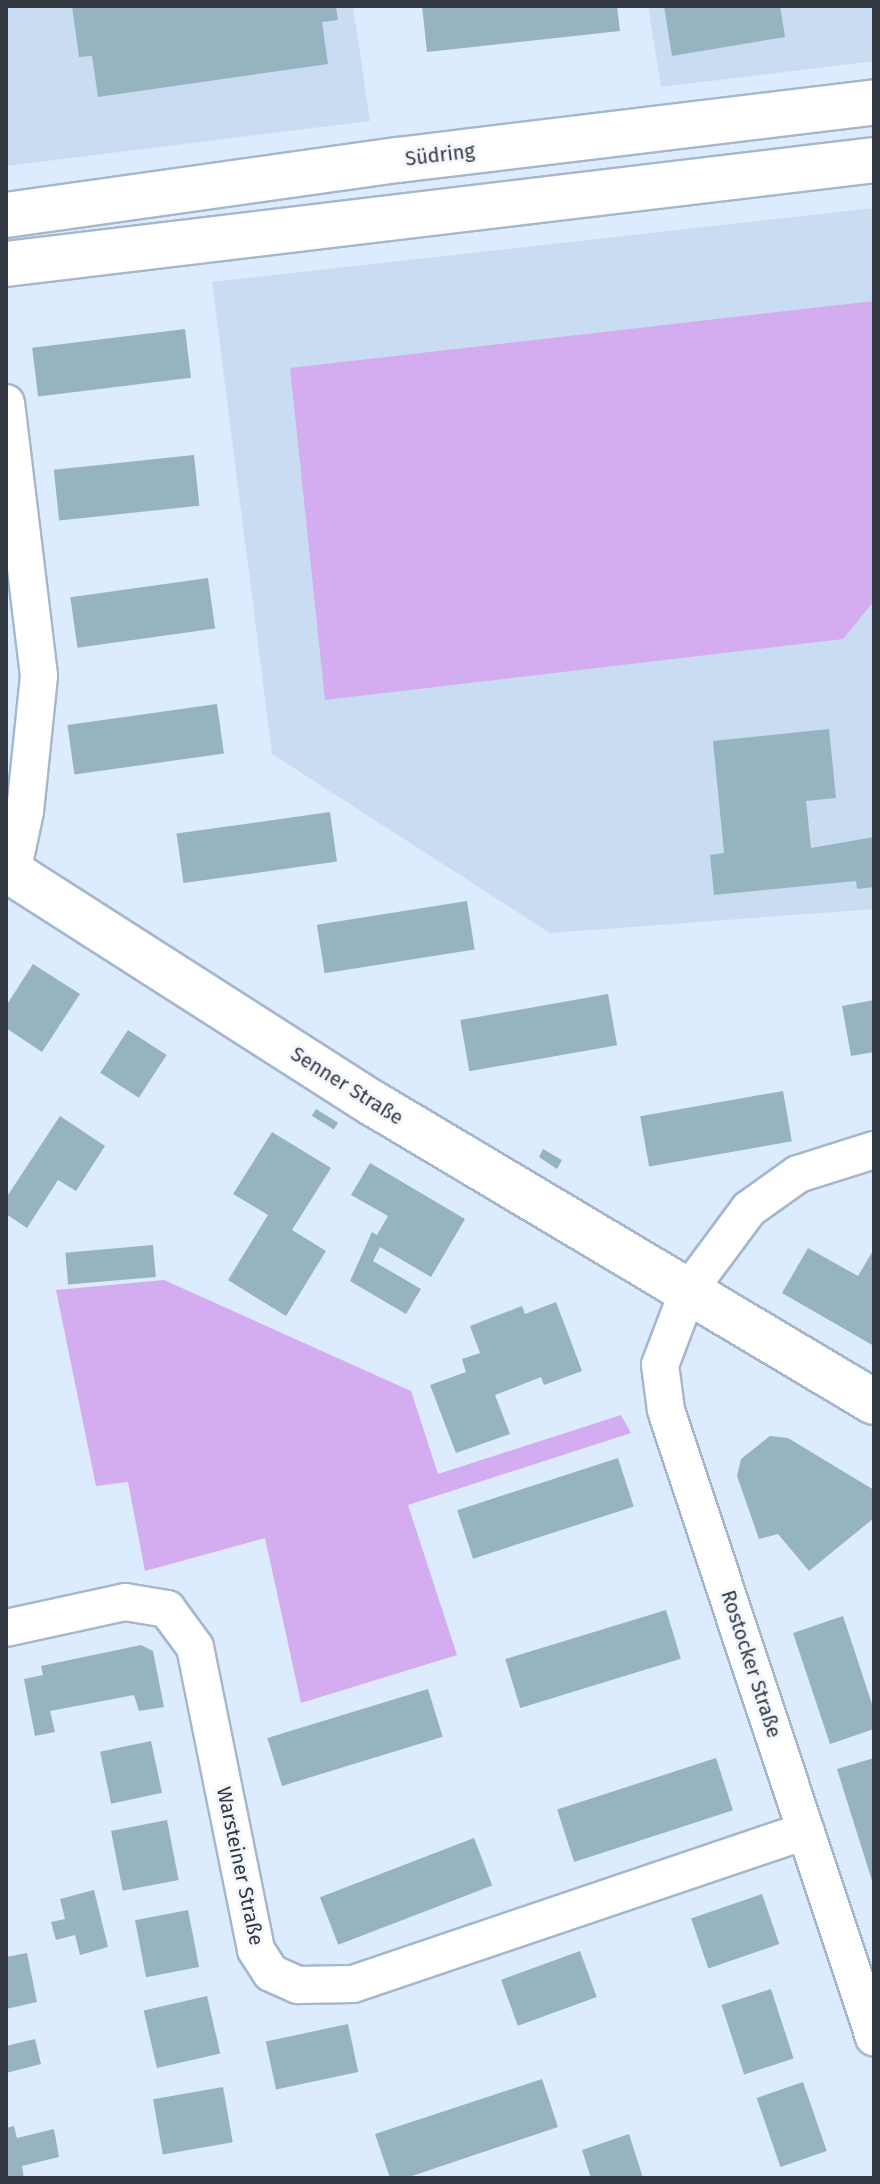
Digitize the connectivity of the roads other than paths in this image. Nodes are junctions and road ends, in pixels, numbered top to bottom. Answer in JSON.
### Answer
{"nodes":[{"id":1,"x":874,"y":102,"type":"edge"},
{"id":2,"x":874,"y":160,"type":"edge"},
{"id":3,"x":6,"y":215,"type":"edge"},
{"id":4,"x":6,"y":264,"type":"edge"},
{"id":5,"x":6,"y":403,"type":"edge"},
{"id":6,"x":9,"y":871,"type":"edge"},
{"id":7,"x":874,"y":1150,"type":"edge"},
{"id":8,"x":688,"y":1291,"type":"junction"},
{"id":9,"x":874,"y":1402,"type":"edge"},
{"id":10,"x":6,"y":1628,"type":"edge"},
{"id":11,"x":806,"y":1831,"type":"junction"},
{"id":12,"x":874,"y":2037,"type":"edge"}],
"edges":[{"from":1,"to":3,"type":"main road","name":"Südring"},
{"from":2,"to":4,"type":"main road"},
{"from":5,"to":6,"type":"street","name":"Senner Straße"},
{"from":6,"to":8,"type":"main road","name":"Senner Straße"},
{"from":7,"to":8,"type":"street"},
{"from":8,"to":9,"type":"main road","name":"Senner Straße"},
{"from":8,"to":11,"type":"street","name":"Rostocker Straße"},
{"from":10,"to":11,"type":"street","name":"Warsteiner Straße"},
{"from":11,"to":12,"type":"street","name":"Rostocker Straße"}]}
